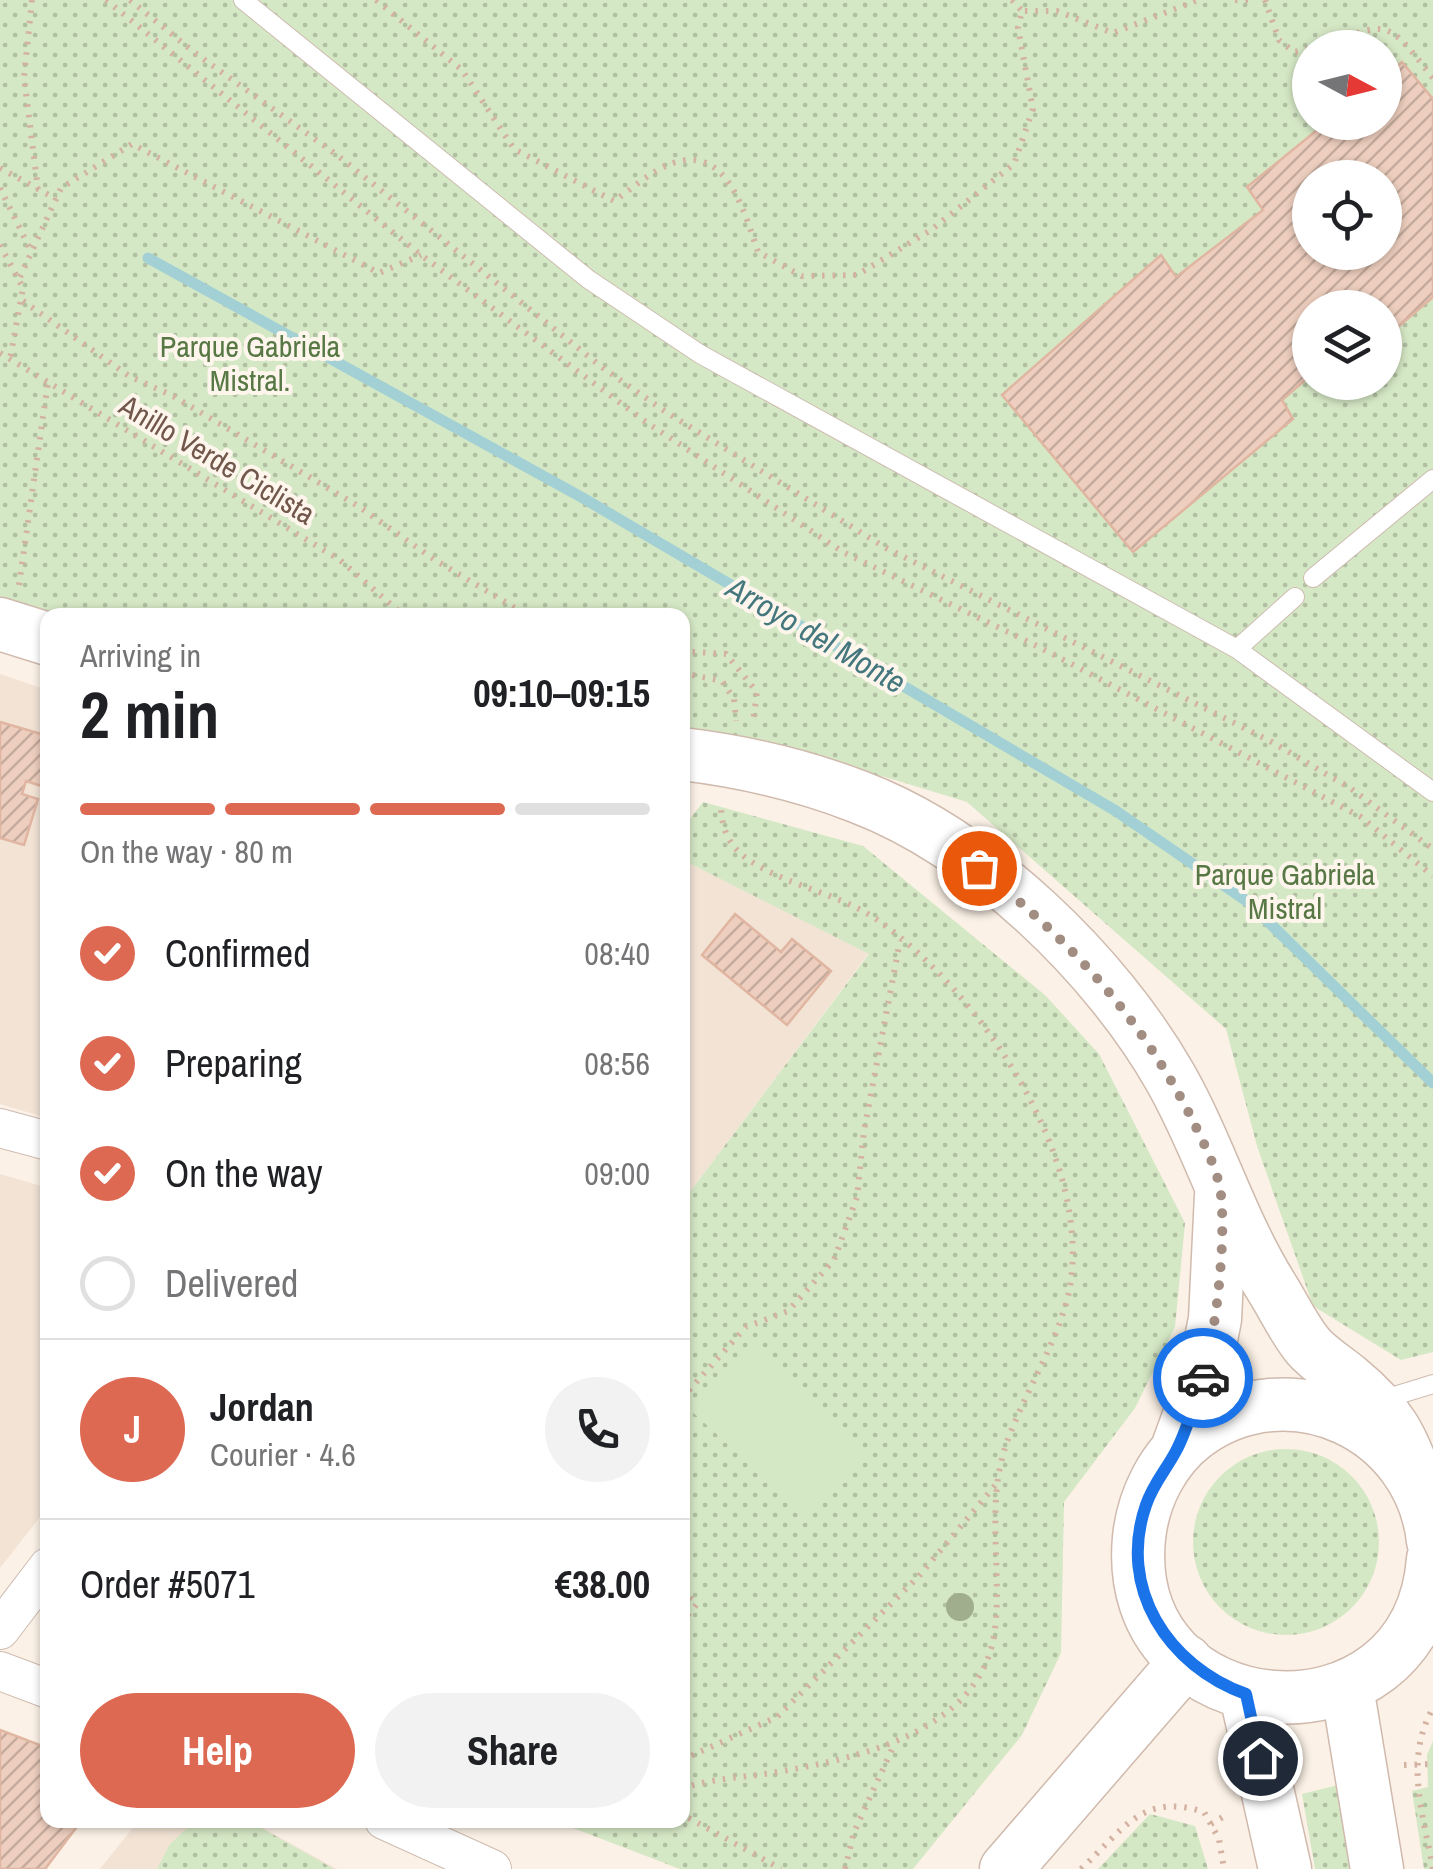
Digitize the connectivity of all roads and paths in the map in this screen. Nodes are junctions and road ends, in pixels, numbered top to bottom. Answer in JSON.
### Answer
{"nodes":[{"id":1,"x":32,"y":0,"type":"edge"},
{"id":2,"x":106,"y":0,"type":"edge"},
{"id":3,"x":130,"y":0,"type":"edge"},
{"id":4,"x":242,"y":0,"type":"edge"},
{"id":5,"x":376,"y":0,"type":"edge"},
{"id":6,"x":1012,"y":0,"type":"edge"},
{"id":7,"x":1198,"y":0,"type":"edge"},
{"id":8,"x":1234,"y":0,"type":"edge"},
{"id":9,"x":1253,"y":0,"type":"edge"},
{"id":10,"x":1266,"y":0,"type":"edge"},
{"id":11,"x":1022,"y":11,"type":"junction"},
{"id":12,"x":1362,"y":30,"type":"edge"},
{"id":13,"x":1386,"y":30,"type":"edge"},
{"id":14,"x":1402,"y":42,"type":"edge"},
{"id":15,"x":1292,"y":50,"type":"edge"},
{"id":16,"x":1433,"y":78,"type":"edge"},
{"id":17,"x":0,"y":168,"type":"edge"},
{"id":18,"x":0,"y":188,"type":"edge"},
{"id":19,"x":38,"y":189,"type":"junction"},
{"id":20,"x":56,"y":199,"type":"junction"},
{"id":21,"x":0,"y":245,"type":"edge"},
{"id":22,"x":31,"y":252,"type":"junction"},
{"id":23,"x":421,"y":254,"type":"junction"},
{"id":24,"x":20,"y":277,"type":"junction"},
{"id":25,"x":24,"y":301,"type":"junction"},
{"id":26,"x":0,"y":353,"type":"edge"},
{"id":27,"x":10,"y":359,"type":"junction"},
{"id":28,"x":48,"y":382,"type":"junction"},
{"id":29,"x":1433,"y":478,"type":"edge"},
{"id":30,"x":1314,"y":578,"type":"dead end"},
{"id":31,"x":1295,"y":596,"type":"dead end"},
{"id":32,"x":9,"y":605,"type":"edge"},
{"id":33,"x":395,"y":608,"type":"edge"},
{"id":34,"x":515,"y":608,"type":"edge"},
{"id":35,"x":40,"y":633,"type":"edge"},
{"id":36,"x":1237,"y":649,"type":"junction"},
{"id":37,"x":690,"y":652,"type":"edge"},
{"id":38,"x":690,"y":675,"type":"edge"},
{"id":39,"x":706,"y":763,"type":"edge"},
{"id":40,"x":1433,"y":792,"type":"edge"},
{"id":41,"x":1433,"y":849,"type":"edge"},
{"id":42,"x":1433,"y":876,"type":"edge"},
{"id":43,"x":900,"y":940,"type":"junction"},
{"id":44,"x":0,"y":1128,"type":"edge"},
{"id":45,"x":40,"y":1139,"type":"edge"},
{"id":46,"x":1221,"y":1193,"type":"junction"},
{"id":47,"x":1433,"y":1384,"type":"edge"},
{"id":48,"x":690,"y":1389,"type":"edge"},
{"id":49,"x":1360,"y":1409,"type":"junction"},
{"id":50,"x":1176,"y":1452,"type":"junction"},
{"id":51,"x":999,"y":1481,"type":"junction"},
{"id":52,"x":1433,"y":1542,"type":"edge"},
{"id":53,"x":1433,"y":1558,"type":"edge"},
{"id":54,"x":1432,"y":1572,"type":"edge"},
{"id":55,"x":40,"y":1578,"type":"edge"},
{"id":56,"x":0,"y":1630,"type":"edge"},
{"id":57,"x":1186,"y":1661,"type":"junction"},
{"id":58,"x":0,"y":1671,"type":"edge"},
{"id":59,"x":40,"y":1686,"type":"edge"},
{"id":60,"x":1347,"y":1686,"type":"junction"},
{"id":61,"x":1246,"y":1694,"type":"junction"},
{"id":62,"x":1433,"y":1708,"type":"edge"},
{"id":63,"x":894,"y":1744,"type":"junction"},
{"id":64,"x":690,"y":1756,"type":"edge"},
{"id":65,"x":1433,"y":1764,"type":"edge"},
{"id":66,"x":1414,"y":1765,"type":"junction"},
{"id":67,"x":690,"y":1785,"type":"edge"},
{"id":68,"x":690,"y":1815,"type":"edge"},
{"id":69,"x":392,"y":1828,"type":"edge"},
{"id":70,"x":402,"y":1828,"type":"edge"},
{"id":71,"x":432,"y":1869,"type":"edge"},
{"id":72,"x":492,"y":1869,"type":"edge"},
{"id":73,"x":781,"y":1869,"type":"edge"},
{"id":74,"x":845,"y":1869,"type":"edge"},
{"id":75,"x":1006,"y":1869,"type":"edge"},
{"id":76,"x":1081,"y":1869,"type":"edge"},
{"id":77,"x":1224,"y":1869,"type":"edge"},
{"id":78,"x":1285,"y":1869,"type":"edge"},
{"id":79,"x":1377,"y":1869,"type":"edge"},
{"id":80,"x":1433,"y":1869,"type":"edge"}],
"edges":[{"from":1,"to":19,"type":"path"},
{"from":2,"to":23,"type":"path"},
{"from":3,"to":41,"type":"path"},
{"from":4,"to":36,"type":"lane"},
{"from":5,"to":11,"type":"path"},
{"from":6,"to":11,"type":"path"},
{"from":7,"to":11,"type":"path"},
{"from":8,"to":9,"type":"path"},
{"from":10,"to":15,"type":"path"},
{"from":12,"to":13,"type":"path"},
{"from":14,"to":16,"type":"path"},
{"from":17,"to":19,"type":"path"},
{"from":18,"to":22,"type":"path"},
{"from":19,"to":20,"type":"path"},
{"from":20,"to":22,"type":"path"},
{"from":20,"to":23,"type":"path"},
{"from":21,"to":24,"type":"path"},
{"from":22,"to":24,"type":"path"},
{"from":23,"to":42,"type":"path"},
{"from":24,"to":25,"type":"path"},
{"from":25,"to":27,"type":"path"},
{"from":25,"to":34,"type":"path"},
{"from":26,"to":27,"type":"path","name":"Anillo Verde Ciclista"},
{"from":27,"to":28,"type":"path","name":"Anillo Verde Ciclista"},
{"from":28,"to":32,"type":"path"},
{"from":28,"to":33,"type":"path","name":"Anillo Verde Ciclista"},
{"from":29,"to":30,"type":"lane"},
{"from":31,"to":36,"type":"lane"},
{"from":32,"to":35,"type":"street"},
{"from":36,"to":40,"type":"lane"},
{"from":37,"to":39,"type":"path"},
{"from":38,"to":39,"type":"path"},
{"from":39,"to":43,"type":"path"},
{"from":39,"to":46,"type":"street"},
{"from":43,"to":48,"type":"path"},
{"from":43,"to":51,"type":"path"},
{"from":44,"to":45,"type":"street"},
{"from":46,"to":49,"type":"street"},
{"from":46,"to":50,"type":"street"},
{"from":47,"to":49,"type":"lane"},
{"from":49,"to":50,"type":"street"},
{"from":49,"to":52,"type":"street"},
{"from":50,"to":57,"type":"street"},
{"from":51,"to":63,"type":"path"},
{"from":51,"to":64,"type":"path"},
{"from":53,"to":54,"type":"street"},
{"from":54,"to":60,"type":"street"},
{"from":55,"to":56,"type":"street"},
{"from":57,"to":61,"type":"street"},
{"from":57,"to":75,"type":"street"},
{"from":58,"to":59,"type":"street"},
{"from":60,"to":61,"type":"street"},
{"from":60,"to":79,"type":"street"},
{"from":61,"to":78,"type":"street"},
{"from":62,"to":66,"type":"path"},
{"from":63,"to":67,"type":"path"},
{"from":63,"to":74,"type":"path"},
{"from":65,"to":66,"type":"path"},
{"from":66,"to":80,"type":"path"},
{"from":68,"to":73,"type":"path"},
{"from":69,"to":71,"type":"street"},
{"from":70,"to":72,"type":"street"},
{"from":76,"to":77,"type":"path"}]}
